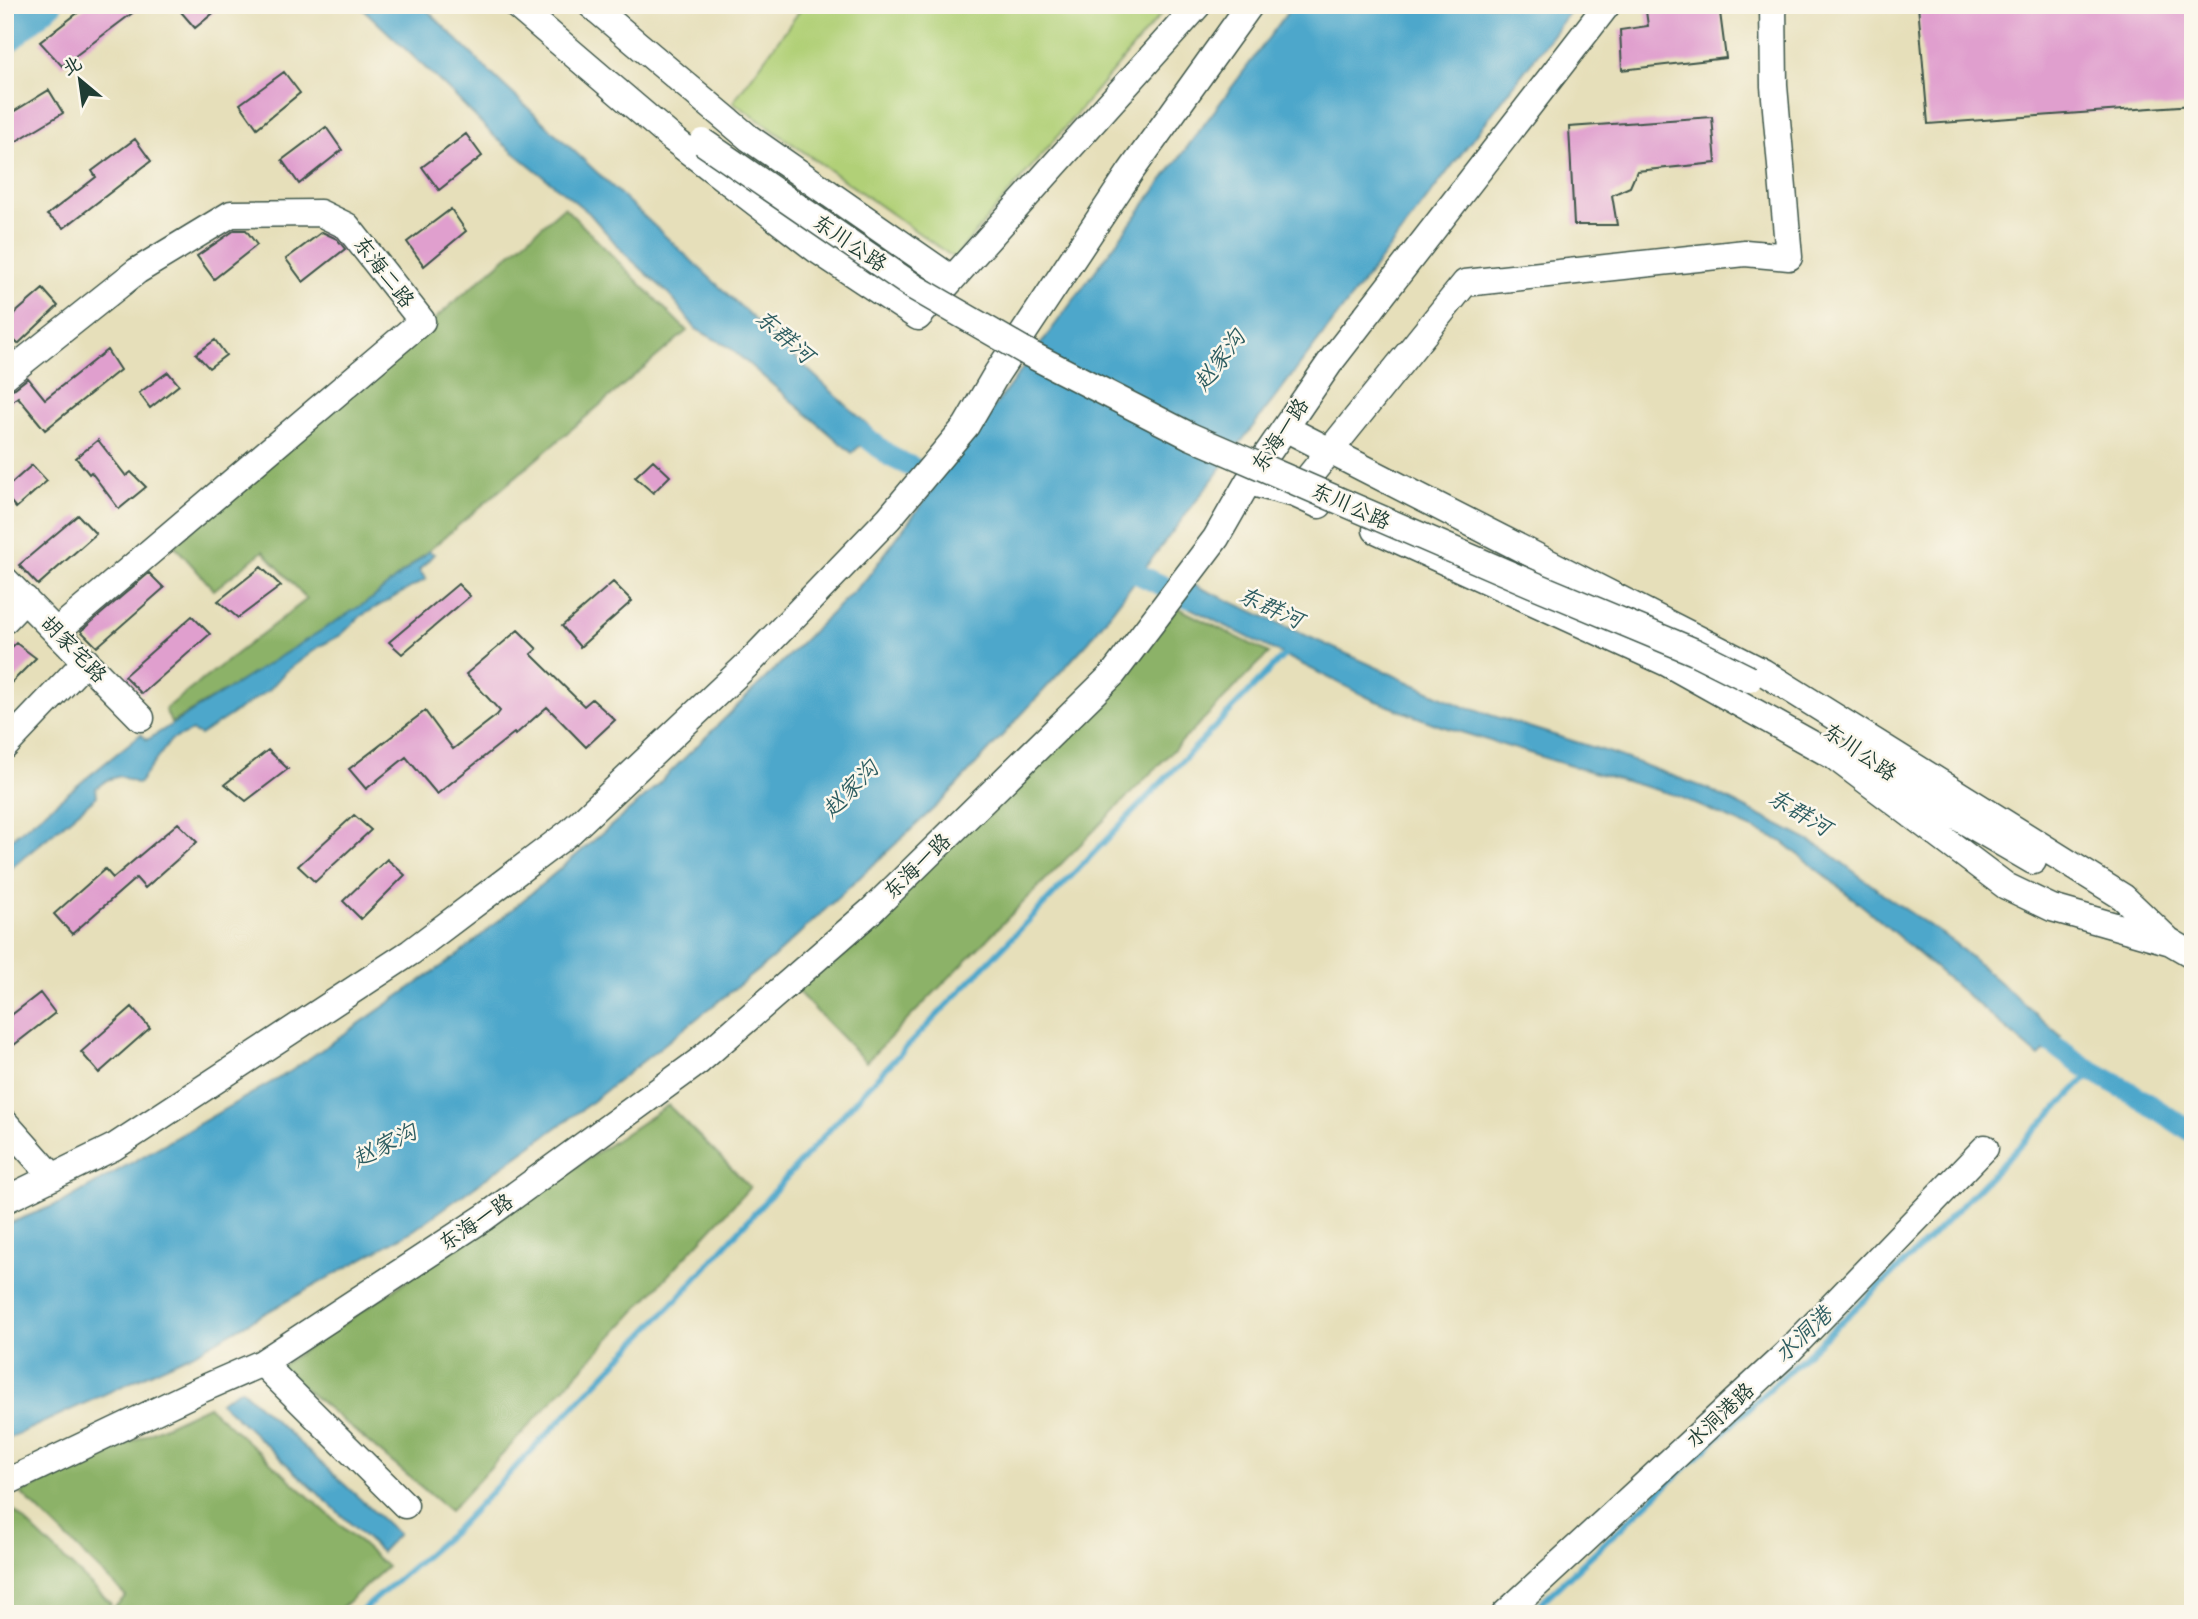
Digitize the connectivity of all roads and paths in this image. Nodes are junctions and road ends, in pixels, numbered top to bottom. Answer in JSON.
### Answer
{"nodes":[{"id":1,"x":516,"y":5,"type":"edge"},
{"id":2,"x":542,"y":5,"type":"edge"},
{"id":3,"x":591,"y":5,"type":"edge"},
{"id":4,"x":1198,"y":5,"type":"edge"},
{"id":5,"x":1250,"y":5,"type":"edge"},
{"id":6,"x":1606,"y":5,"type":"edge"},
{"id":7,"x":1773,"y":5,"type":"edge"},
{"id":8,"x":952,"y":279,"type":"junction"},
{"id":9,"x":5,"y":376,"type":"edge"},
{"id":10,"x":1285,"y":428,"type":"junction"},
{"id":11,"x":1330,"y":451,"type":"junction"},
{"id":12,"x":1248,"y":482,"type":"junction"},
{"id":13,"x":1295,"y":494,"type":"junction"},
{"id":14,"x":5,"y":580,"type":"edge"},
{"id":15,"x":25,"y":599,"type":"junction"},
{"id":16,"x":5,"y":620,"type":"edge"},
{"id":17,"x":57,"y":631,"type":"junction"},
{"id":18,"x":86,"y":660,"type":"junction"},
{"id":19,"x":141,"y":718,"type":"dead end"},
{"id":20,"x":5,"y":746,"type":"edge"},
{"id":21,"x":2182,"y":949,"type":"edge"},
{"id":22,"x":5,"y":1123,"type":"edge"},
{"id":23,"x":1985,"y":1148,"type":"dead end"},
{"id":24,"x":53,"y":1177,"type":"junction"},
{"id":25,"x":5,"y":1200,"type":"edge"},
{"id":26,"x":262,"y":1363,"type":"junction"},
{"id":27,"x":5,"y":1483,"type":"edge"},
{"id":28,"x":405,"y":1505,"type":"dead end"},
{"id":29,"x":1505,"y":1614,"type":"edge"}],
"edges":[{"from":1,"to":8,"type":"street"},
{"from":2,"to":21,"type":"street","name":"东川公路","bridge":true},
{"from":3,"to":8,"type":"street"},
{"from":4,"to":8,"type":"street"},
{"from":5,"to":24,"type":"street"},
{"from":6,"to":10,"type":"street","name":"东海一路"},
{"from":7,"to":11,"type":"street"},
{"from":9,"to":17,"type":"street","name":"东海二路"},
{"from":10,"to":11,"type":"street"},
{"from":10,"to":12,"type":"street","name":"东海一路"},
{"from":11,"to":13,"type":"street"},
{"from":11,"to":21,"type":"street"},
{"from":12,"to":13,"type":"street"},
{"from":12,"to":26,"type":"street","name":"东海一路"},
{"from":13,"to":21,"type":"street"},
{"from":14,"to":15,"type":"street","name":"胡家宅路"},
{"from":15,"to":16,"type":"street"},
{"from":15,"to":17,"type":"street","name":"胡家宅路"},
{"from":17,"to":18,"type":"street","name":"胡家宅路"},
{"from":18,"to":19,"type":"street","name":"胡家宅路"},
{"from":18,"to":20,"type":"street"},
{"from":22,"to":24,"type":"street"},
{"from":23,"to":29,"type":"street","name":"水洞港路"},
{"from":24,"to":25,"type":"street"},
{"from":26,"to":27,"type":"street","name":"东海一路"},
{"from":26,"to":28,"type":"street"}]}
